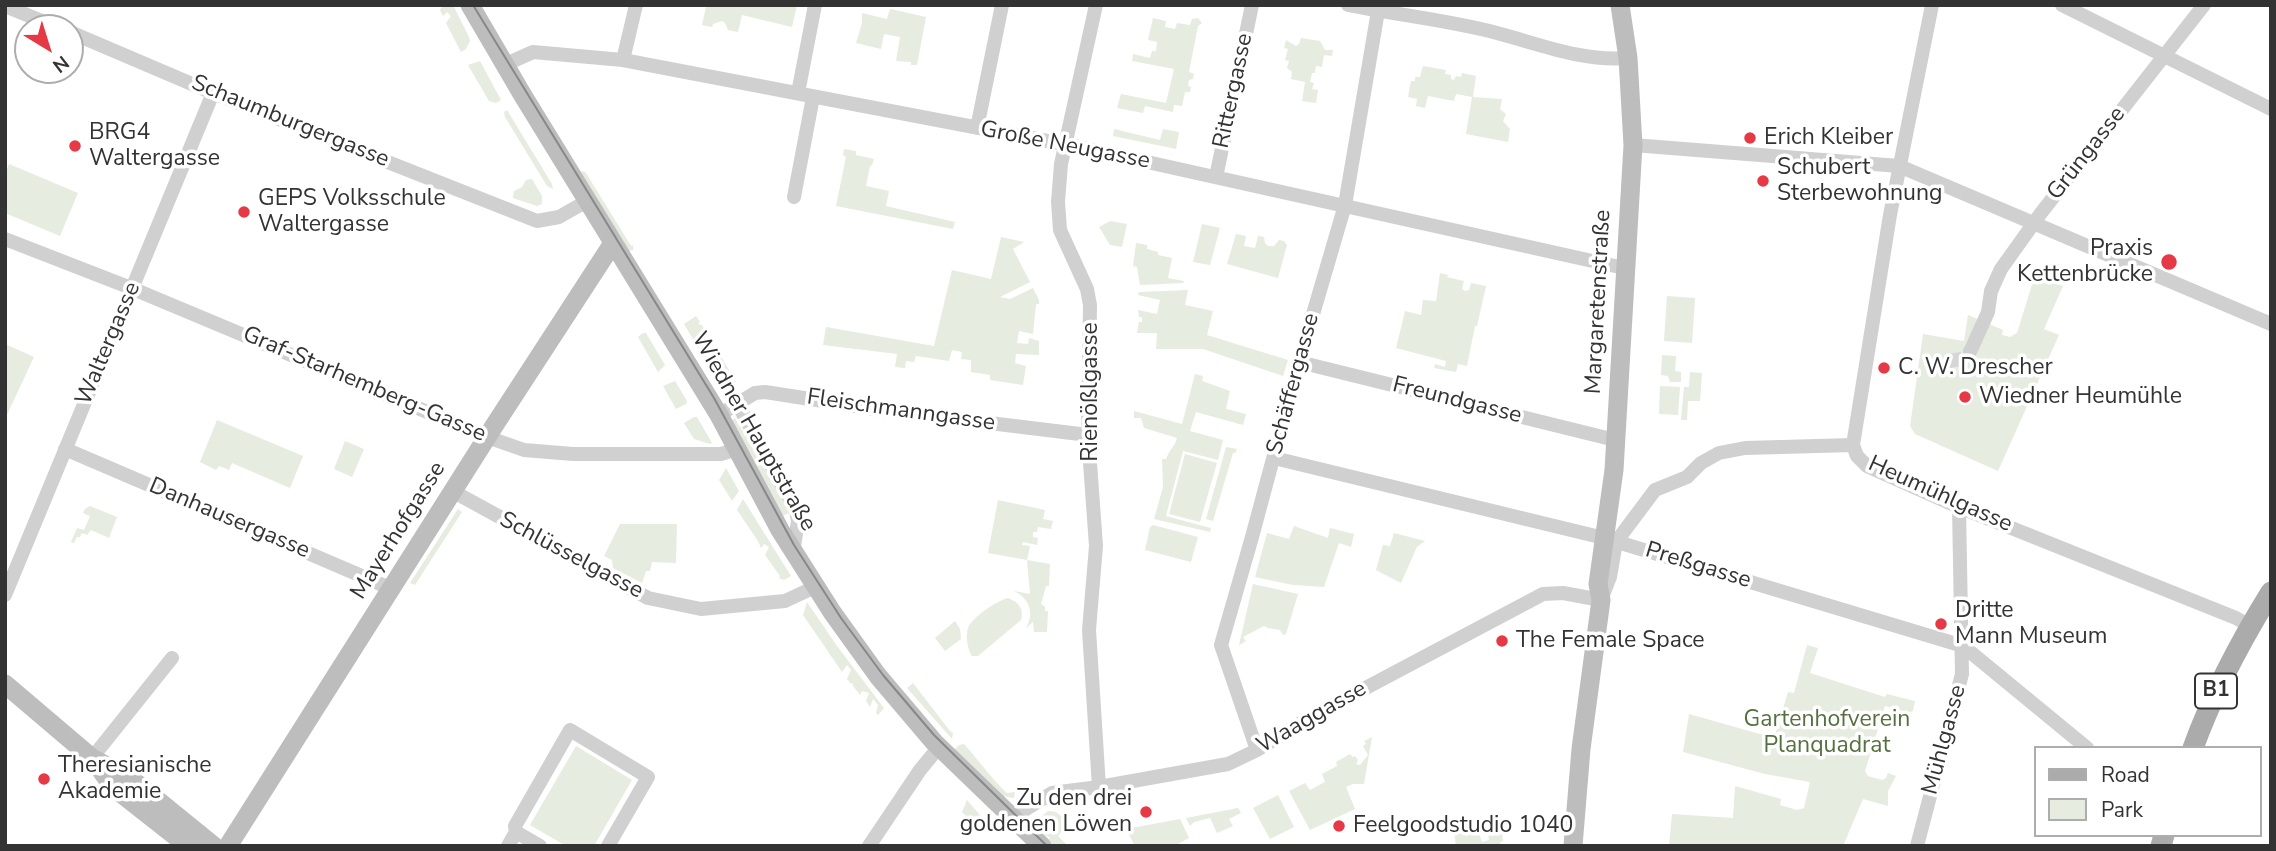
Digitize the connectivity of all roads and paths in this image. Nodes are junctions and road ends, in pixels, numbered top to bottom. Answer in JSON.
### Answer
{"nodes":[{"id":1,"x":470,"y":5,"type":"edge"},
{"id":2,"x":636,"y":5,"type":"edge"},
{"id":3,"x":815,"y":5,"type":"edge"},
{"id":4,"x":1002,"y":5,"type":"edge"},
{"id":5,"x":1096,"y":5,"type":"edge"},
{"id":6,"x":1252,"y":5,"type":"edge"},
{"id":7,"x":1348,"y":5,"type":"edge"},
{"id":8,"x":1620,"y":5,"type":"edge"},
{"id":9,"x":1932,"y":5,"type":"edge"},
{"id":10,"x":2062,"y":5,"type":"edge"},
{"id":11,"x":2204,"y":5,"type":"edge"},
{"id":12,"x":5,"y":6,"type":"edge"},
{"id":13,"x":1378,"y":11,"type":"junction"},
{"id":14,"x":25,"y":14,"type":"edge"},
{"id":15,"x":84,"y":39,"type":"edge"},
{"id":16,"x":2163,"y":55,"type":"junction"},
{"id":17,"x":1629,"y":58,"type":"junction"},
{"id":18,"x":623,"y":60,"type":"junction"},
{"id":19,"x":504,"y":65,"type":"junction"},
{"id":20,"x":213,"y":93,"type":"junction"},
{"id":21,"x":798,"y":93,"type":"junction"},
{"id":22,"x":813,"y":97,"type":"junction"},
{"id":23,"x":2271,"y":109,"type":"edge"},
{"id":24,"x":977,"y":128,"type":"junction"},
{"id":25,"x":1066,"y":145,"type":"junction"},
{"id":26,"x":1633,"y":145,"type":"junction"},
{"id":27,"x":1899,"y":166,"type":"junction"},
{"id":28,"x":1216,"y":177,"type":"junction"},
{"id":29,"x":794,"y":197,"type":"dead end"},
{"id":30,"x":587,"y":201,"type":"junction"},
{"id":31,"x":1345,"y":205,"type":"junction"},
{"id":32,"x":2034,"y":222,"type":"junction"},
{"id":33,"x":5,"y":239,"type":"edge"},
{"id":34,"x":613,"y":243,"type":"junction"},
{"id":35,"x":1625,"y":268,"type":"junction"},
{"id":36,"x":131,"y":288,"type":"junction"},
{"id":37,"x":2271,"y":324,"type":"edge"},
{"id":38,"x":1970,"y":352,"type":"tunnel mouth"},
{"id":39,"x":1299,"y":362,"type":"junction"},
{"id":40,"x":737,"y":403,"type":"junction"},
{"id":41,"x":719,"y":415,"type":"junction"},
{"id":42,"x":1088,"y":435,"type":"junction"},
{"id":43,"x":487,"y":437,"type":"junction"},
{"id":44,"x":1615,"y":440,"type":"junction"},
{"id":45,"x":1853,"y":445,"type":"junction"},
{"id":46,"x":65,"y":449,"type":"junction"},
{"id":47,"x":737,"y":449,"type":"junction"},
{"id":48,"x":1274,"y":457,"type":"junction"},
{"id":49,"x":454,"y":492,"type":"junction"},
{"id":50,"x":1959,"y":507,"type":"junction"},
{"id":51,"x":1610,"y":540,"type":"junction"},
{"id":52,"x":793,"y":553,"type":"junction"},
{"id":53,"x":815,"y":587,"type":"junction"},
{"id":54,"x":392,"y":589,"type":"junction"},
{"id":55,"x":2271,"y":592,"type":"edge"},
{"id":56,"x":5,"y":595,"type":"edge"},
{"id":57,"x":1601,"y":600,"type":"junction"},
{"id":58,"x":2250,"y":626,"type":"junction"},
{"id":59,"x":1963,"y":646,"type":"junction"},
{"id":60,"x":172,"y":658,"type":"dead end"},
{"id":61,"x":5,"y":684,"type":"edge"},
{"id":62,"x":2085,"y":746,"type":"edge"},
{"id":63,"x":2194,"y":746,"type":"edge"},
{"id":64,"x":939,"y":747,"type":"junction"},
{"id":65,"x":1257,"y":750,"type":"junction"},
{"id":66,"x":92,"y":758,"type":"junction"},
{"id":67,"x":1099,"y":787,"type":"junction"},
{"id":68,"x":1013,"y":817,"type":"junction"},
{"id":69,"x":516,"y":832,"type":"junction"},
{"id":70,"x":188,"y":846,"type":"edge"},
{"id":71,"x":214,"y":846,"type":"edge"},
{"id":72,"x":228,"y":846,"type":"edge"},
{"id":73,"x":508,"y":846,"type":"edge"},
{"id":74,"x":540,"y":846,"type":"edge"},
{"id":75,"x":608,"y":846,"type":"edge"},
{"id":76,"x":869,"y":846,"type":"edge"},
{"id":77,"x":1042,"y":846,"type":"edge"},
{"id":78,"x":1573,"y":846,"type":"edge"},
{"id":79,"x":1917,"y":846,"type":"edge"}],
"edges":[{"from":1,"to":19,"type":"street","name":"Wiedner Hauptstraße"},
{"from":2,"to":18,"type":"street"},
{"from":3,"to":21,"type":"street"},
{"from":4,"to":24,"type":"street"},
{"from":5,"to":25,"type":"street","name":"Rienößlgasse"},
{"from":6,"to":28,"type":"street","name":"Rittergasse"},
{"from":7,"to":13,"type":"street"},
{"from":8,"to":17,"type":"street","name":"Margaretenstraße"},
{"from":9,"to":27,"type":"street"},
{"from":10,"to":16,"type":"street"},
{"from":11,"to":16,"type":"street","name":"Grüngasse"},
{"from":12,"to":14,"type":"street"},
{"from":13,"to":17,"type":"street"},
{"from":13,"to":31,"type":"street","name":"Schäffergasse"},
{"from":15,"to":20,"type":"street","name":"Schaumburgergasse"},
{"from":16,"to":23,"type":"street"},
{"from":16,"to":32,"type":"street","name":"Grüngasse"},
{"from":17,"to":26,"type":"street","name":"Margaretenstraße"},
{"from":18,"to":19,"type":"street","name":"Große Neugasse"},
{"from":18,"to":21,"type":"street","name":"Große Neugasse"},
{"from":19,"to":30,"type":"street","name":"Wiedner Hauptstraße"},
{"from":20,"to":30,"type":"street","name":"Schaumburgergasse"},
{"from":20,"to":36,"type":"street","name":"Waltergasse"},
{"from":21,"to":22,"type":"street","name":"Große Neugasse"},
{"from":22,"to":24,"type":"street","name":"Große Neugasse"},
{"from":22,"to":29,"type":"street"},
{"from":24,"to":25,"type":"street","name":"Große Neugasse"},
{"from":25,"to":28,"type":"street","name":"Große Neugasse"},
{"from":25,"to":42,"type":"street","name":"Rienößlgasse"},
{"from":26,"to":27,"type":"street"},
{"from":26,"to":35,"type":"street","name":"Margaretenstraße"},
{"from":27,"to":32,"type":"street"},
{"from":27,"to":45,"type":"street"},
{"from":28,"to":31,"type":"street","name":"Große Neugasse"},
{"from":30,"to":34,"type":"street","name":"Wiedner Hauptstraße"},
{"from":31,"to":35,"type":"street","name":"Große Neugasse"},
{"from":31,"to":39,"type":"street","name":"Schäffergasse"},
{"from":32,"to":37,"type":"street"},
{"from":32,"to":38,"type":"street","name":"Grüngasse"},
{"from":33,"to":36,"type":"street","name":"Graf-Starhemberg-Gasse"},
{"from":34,"to":41,"type":"street","name":"Wiedner Hauptstraße"},
{"from":34,"to":43,"type":"street","name":"Mayerhofgasse"},
{"from":35,"to":44,"type":"street","name":"Margaretenstraße"},
{"from":36,"to":43,"type":"street","name":"Graf-Starhemberg-Gasse"},
{"from":36,"to":46,"type":"street","name":"Waltergasse"},
{"from":39,"to":44,"type":"street","name":"Freundgasse"},
{"from":39,"to":48,"type":"street","name":"Schäffergasse"},
{"from":40,"to":41,"type":"street","name":"Fleischmanngasse"},
{"from":40,"to":42,"type":"street","name":"Fleischmanngasse"},
{"from":40,"to":52,"type":"street"},
{"from":41,"to":47,"type":"street","name":"Wiedner Hauptstraße"},
{"from":42,"to":67,"type":"street","name":"Rienößlgasse"},
{"from":43,"to":47,"type":"street","name":"Graf-Starhemberg-Gasse"},
{"from":43,"to":49,"type":"street","name":"Mayerhofgasse"},
{"from":44,"to":51,"type":"street","name":"Margaretenstraße"},
{"from":45,"to":50,"type":"street","name":"Heumühlgasse"},
{"from":45,"to":51,"type":"street","name":"Heumühlgasse"},
{"from":46,"to":54,"type":"street","name":"Danhausergasse"},
{"from":46,"to":56,"type":"street","name":"Waltergasse"},
{"from":47,"to":52,"type":"street","name":"Wiedner Hauptstraße"},
{"from":48,"to":51,"type":"street","name":"Preßgasse"},
{"from":48,"to":65,"type":"street","name":"Schäffergasse"},
{"from":49,"to":53,"type":"street","name":"Schlüsselgasse"},
{"from":49,"to":54,"type":"street","name":"Mayerhofgasse"},
{"from":50,"to":58,"type":"street","name":"Heumühlgasse"},
{"from":50,"to":59,"type":"street","name":"Mühlgasse"},
{"from":51,"to":57,"type":"street","name":"Margaretenstraße"},
{"from":51,"to":59,"type":"street","name":"Preßgasse"},
{"from":52,"to":53,"type":"street","name":"Wiedner Hauptstraße"},
{"from":53,"to":64,"type":"street","name":"Wiedner Hauptstraße"},
{"from":54,"to":72,"type":"street","name":"Mayerhofgasse"},
{"from":55,"to":58,"type":"main road","number":"B1"},
{"from":57,"to":65,"type":"street","name":"Waaggasse"},
{"from":57,"to":78,"type":"street","name":"Margaretenstraße"},
{"from":58,"to":63,"type":"main road","number":"B1"},
{"from":59,"to":62,"type":"street","name":"Preßgasse"},
{"from":59,"to":79,"type":"street","name":"Mühlgasse"},
{"from":60,"to":66,"type":"street"},
{"from":61,"to":66,"type":"street"},
{"from":64,"to":68,"type":"street","name":"Wiedner Hauptstraße"},
{"from":64,"to":76,"type":"street"},
{"from":65,"to":67,"type":"street","name":"Waaggasse"},
{"from":66,"to":70,"type":"street"},
{"from":66,"to":71,"type":"street"},
{"from":67,"to":68,"type":"street","name":"Waaggasse"},
{"from":68,"to":77,"type":"street","name":"Wiedner Hauptstraße"},
{"from":69,"to":73,"type":"street"},
{"from":69,"to":74,"type":"street"},
{"from":69,"to":75,"type":"street"}]}
